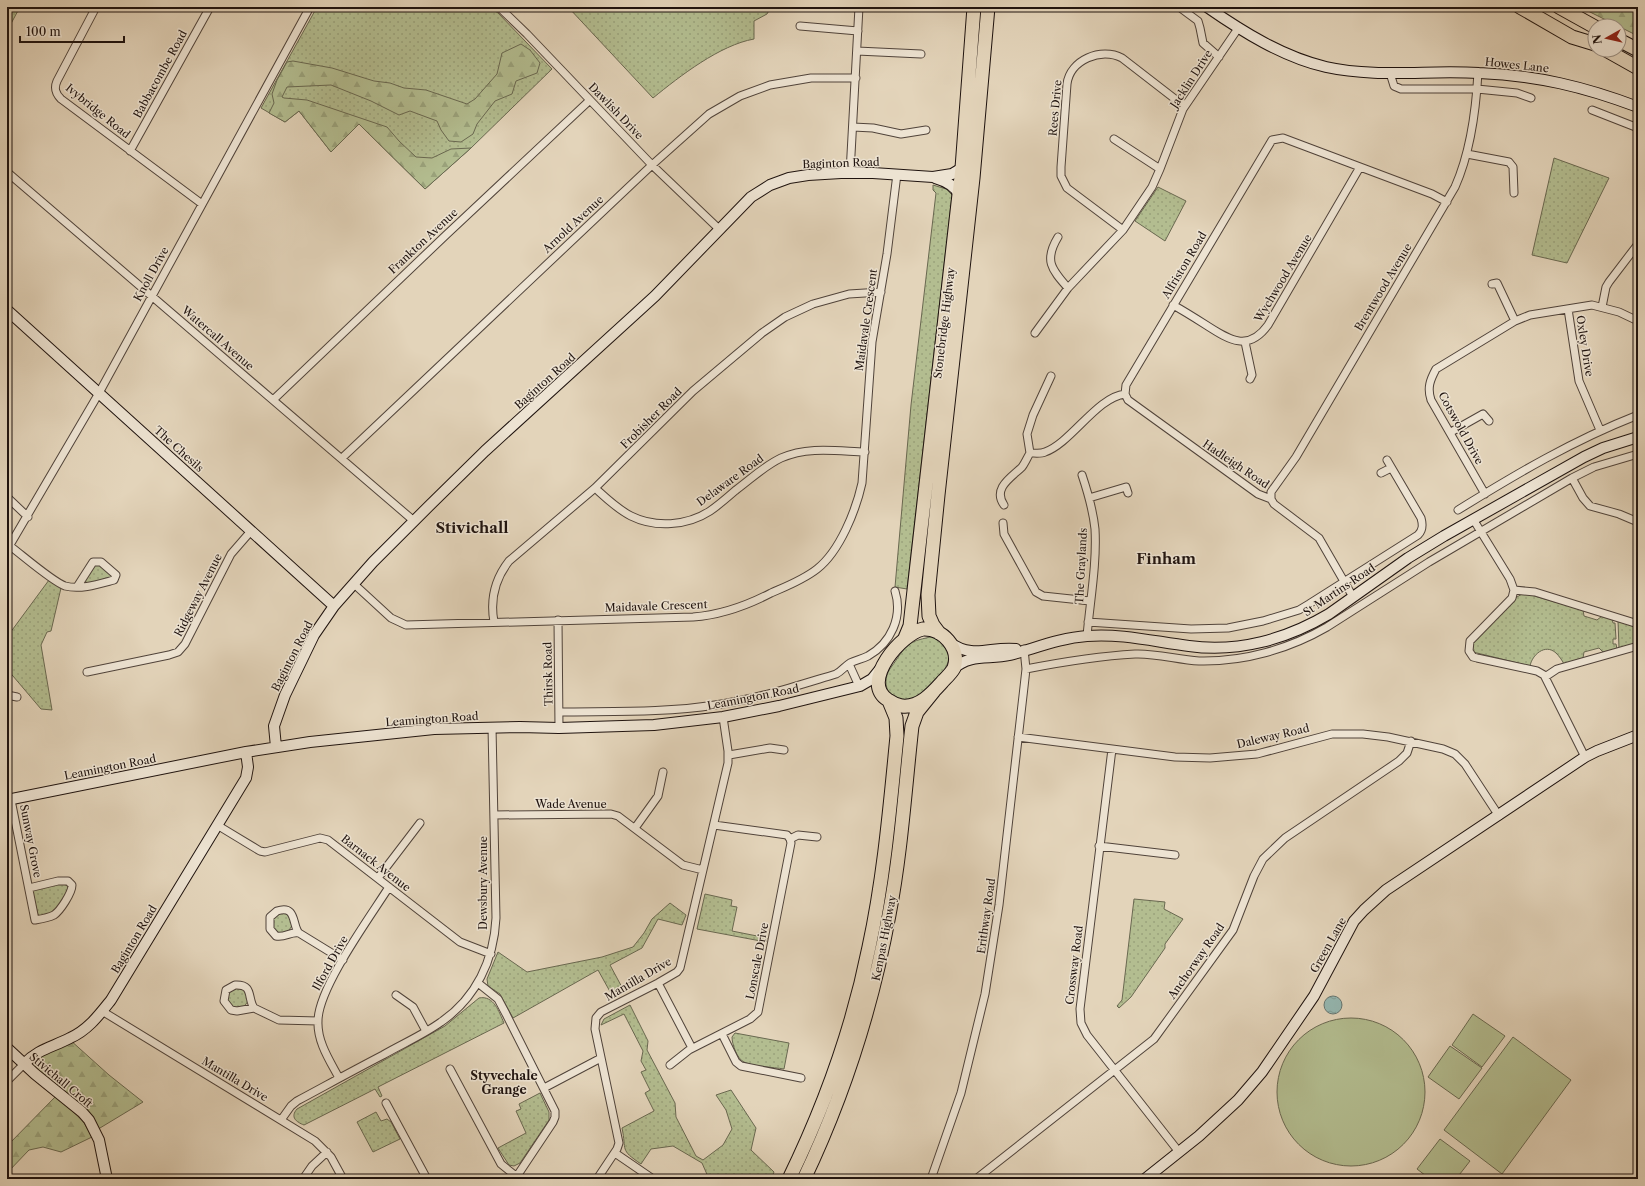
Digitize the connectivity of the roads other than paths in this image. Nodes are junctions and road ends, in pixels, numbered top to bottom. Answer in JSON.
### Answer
{"nodes":[{"id":1,"x":96,"y":7,"type":"edge"},
{"id":2,"x":210,"y":7,"type":"edge"},
{"id":3,"x":310,"y":7,"type":"edge"},
{"id":4,"x":499,"y":7,"type":"edge"},
{"id":5,"x":859,"y":7,"type":"edge"},
{"id":6,"x":988,"y":7,"type":"edge"},
{"id":7,"x":992,"y":7,"type":"edge"},
{"id":8,"x":1179,"y":7,"type":"edge"},
{"id":9,"x":1207,"y":7,"type":"edge"},
{"id":10,"x":1520,"y":7,"type":"edge"},
{"id":11,"x":1559,"y":7,"type":"edge"},
{"id":12,"x":1533,"y":8,"type":"edge"},
{"id":13,"x":974,"y":9,"type":"edge"},
{"id":14,"x":1587,"y":23,"type":"edge"},
{"id":15,"x":800,"y":26,"type":"dead end"},
{"id":16,"x":987,"y":27,"type":"junction"},
{"id":17,"x":1239,"y":27,"type":"junction"},
{"id":18,"x":858,"y":31,"type":"junction"},
{"id":19,"x":1587,"y":39,"type":"edge"},
{"id":20,"x":1587,"y":42,"type":"edge"},
{"id":21,"x":1627,"y":44,"type":"edge"},
{"id":22,"x":1638,"y":50,"type":"edge"},
{"id":23,"x":857,"y":51,"type":"junction"},
{"id":24,"x":921,"y":54,"type":"dead end"},
{"id":25,"x":1219,"y":57,"type":"junction"},
{"id":26,"x":1620,"y":58,"type":"edge"},
{"id":27,"x":1638,"y":68,"type":"edge"},
{"id":28,"x":1478,"y":72,"type":"junction"},
{"id":29,"x":1390,"y":73,"type":"junction"},
{"id":30,"x":856,"y":78,"type":"junction"},
{"id":31,"x":1477,"y":89,"type":"junction"},
{"id":32,"x":1531,"y":98,"type":"dead end"},
{"id":33,"x":590,"y":100,"type":"junction"},
{"id":34,"x":1185,"y":105,"type":"junction"},
{"id":35,"x":1638,"y":107,"type":"edge"},
{"id":36,"x":1592,"y":110,"type":"dead end"},
{"id":37,"x":853,"y":127,"type":"junction"},
{"id":38,"x":1638,"y":128,"type":"edge"},
{"id":39,"x":926,"y":130,"type":"dead end"},
{"id":40,"x":1114,"y":138,"type":"dead end"},
{"id":41,"x":130,"y":151,"type":"junction"},
{"id":42,"x":1467,"y":154,"type":"junction"},
{"id":43,"x":652,"y":164,"type":"junction"},
{"id":44,"x":1360,"y":167,"type":"junction"},
{"id":45,"x":962,"y":168,"type":"junction"},
{"id":46,"x":1160,"y":170,"type":"junction"},
{"id":47,"x":7,"y":172,"type":"edge"},
{"id":48,"x":850,"y":173,"type":"junction"},
{"id":49,"x":897,"y":174,"type":"junction"},
{"id":50,"x":933,"y":177,"type":"junction"},
{"id":51,"x":1514,"y":193,"type":"dead end"},
{"id":52,"x":959,"y":195,"type":"junction"},
{"id":53,"x":1447,"y":202,"type":"junction"},
{"id":54,"x":202,"y":204,"type":"junction"},
{"id":55,"x":719,"y":230,"type":"junction"},
{"id":56,"x":1123,"y":230,"type":"junction"},
{"id":57,"x":1058,"y":237,"type":"dead end"},
{"id":58,"x":1638,"y":244,"type":"edge"},
{"id":59,"x":1492,"y":284,"type":"dead end"},
{"id":60,"x":1068,"y":288,"type":"junction"},
{"id":61,"x":880,"y":292,"type":"junction"},
{"id":62,"x":152,"y":296,"type":"junction"},
{"id":63,"x":1173,"y":304,"type":"junction"},
{"id":64,"x":1602,"y":307,"type":"junction"},
{"id":65,"x":1568,"y":309,"type":"junction"},
{"id":66,"x":7,"y":310,"type":"edge"},
{"id":67,"x":1515,"y":321,"type":"junction"},
{"id":68,"x":1638,"y":321,"type":"edge"},
{"id":69,"x":1035,"y":333,"type":"dead end"},
{"id":70,"x":1245,"y":342,"type":"junction"},
{"id":71,"x":1051,"y":376,"type":"dead end"},
{"id":72,"x":1250,"y":379,"type":"dead end"},
{"id":73,"x":99,"y":393,"type":"junction"},
{"id":74,"x":1125,"y":394,"type":"junction"},
{"id":75,"x":273,"y":400,"type":"junction"},
{"id":76,"x":1638,"y":416,"type":"edge"},
{"id":77,"x":1489,"y":421,"type":"dead end"},
{"id":78,"x":1600,"y":430,"type":"junction"},
{"id":79,"x":1451,"y":432,"type":"junction"},
{"id":80,"x":1638,"y":437,"type":"edge"},
{"id":81,"x":865,"y":452,"type":"junction"},
{"id":82,"x":1030,"y":453,"type":"junction"},
{"id":83,"x":1638,"y":454,"type":"edge"},
{"id":84,"x":342,"y":458,"type":"junction"},
{"id":85,"x":1388,"y":460,"type":"dead end"},
{"id":86,"x":1391,"y":468,"type":"junction"},
{"id":87,"x":1381,"y":473,"type":"dead end"},
{"id":88,"x":1082,"y":475,"type":"dead end"},
{"id":89,"x":1572,"y":478,"type":"junction"},
{"id":90,"x":595,"y":488,"type":"junction"},
{"id":91,"x":1128,"y":492,"type":"dead end"},
{"id":92,"x":1485,"y":494,"type":"junction"},
{"id":93,"x":7,"y":497,"type":"edge"},
{"id":94,"x":1089,"y":498,"type":"junction"},
{"id":95,"x":1271,"y":499,"type":"junction"},
{"id":96,"x":1004,"y":505,"type":"dead end"},
{"id":97,"x":1458,"y":510,"type":"dead end"},
{"id":98,"x":28,"y":517,"type":"junction"},
{"id":99,"x":1473,"y":519,"type":"junction"},
{"id":100,"x":414,"y":521,"type":"junction"},
{"id":101,"x":1638,"y":522,"type":"edge"},
{"id":102,"x":1003,"y":523,"type":"dead end"},
{"id":103,"x":251,"y":531,"type":"junction"},
{"id":104,"x":1481,"y":532,"type":"junction"},
{"id":105,"x":9,"y":548,"type":"edge"},
{"id":106,"x":1345,"y":581,"type":"junction"},
{"id":107,"x":354,"y":584,"type":"junction"},
{"id":108,"x":77,"y":587,"type":"junction"},
{"id":109,"x":895,"y":590,"type":"dead end"},
{"id":110,"x":1514,"y":590,"type":"junction"},
{"id":111,"x":1353,"y":597,"type":"junction"},
{"id":112,"x":1090,"y":601,"type":"junction"},
{"id":113,"x":334,"y":606,"type":"junction"},
{"id":114,"x":558,"y":620,"type":"junction"},
{"id":115,"x":494,"y":622,"type":"junction"},
{"id":116,"x":1088,"y":622,"type":"junction"},
{"id":117,"x":1638,"y":624,"type":"edge"},
{"id":118,"x":1087,"y":636,"type":"junction"},
{"id":119,"x":944,"y":637,"type":"junction"},
{"id":120,"x":905,"y":638,"type":"junction"},
{"id":121,"x":1638,"y":646,"type":"edge"},
{"id":122,"x":1024,"y":650,"type":"junction"},
{"id":123,"x":849,"y":664,"type":"junction"},
{"id":124,"x":881,"y":668,"type":"junction"},
{"id":125,"x":953,"y":669,"type":"junction"},
{"id":126,"x":1026,"y":669,"type":"junction"},
{"id":127,"x":87,"y":672,"type":"dead end"},
{"id":128,"x":1545,"y":677,"type":"junction"},
{"id":129,"x":859,"y":686,"type":"junction"},
{"id":130,"x":934,"y":691,"type":"junction"},
{"id":131,"x":7,"y":695,"type":"edge"},
{"id":132,"x":17,"y":697,"type":"dead end"},
{"id":133,"x":885,"y":698,"type":"junction"},
{"id":134,"x":559,"y":712,"type":"junction"},
{"id":135,"x":723,"y":717,"type":"junction"},
{"id":136,"x":492,"y":727,"type":"junction"},
{"id":137,"x":559,"y":728,"type":"junction"},
{"id":138,"x":1638,"y":735,"type":"edge"},
{"id":139,"x":1018,"y":738,"type":"junction"},
{"id":140,"x":1411,"y":741,"type":"junction"},
{"id":141,"x":276,"y":747,"type":"junction"},
{"id":142,"x":1112,"y":749,"type":"junction"},
{"id":143,"x":784,"y":750,"type":"dead end"},
{"id":144,"x":246,"y":752,"type":"junction"},
{"id":145,"x":729,"y":755,"type":"junction"},
{"id":146,"x":1585,"y":757,"type":"junction"},
{"id":147,"x":663,"y":772,"type":"dead end"},
{"id":148,"x":9,"y":800,"type":"edge"},
{"id":149,"x":494,"y":815,"type":"junction"},
{"id":150,"x":1499,"y":816,"type":"junction"},
{"id":151,"x":420,"y":823,"type":"dead end"},
{"id":152,"x":217,"y":825,"type":"junction"},
{"id":153,"x":714,"y":825,"type":"junction"},
{"id":154,"x":635,"y":828,"type":"junction"},
{"id":155,"x":817,"y":837,"type":"dead end"},
{"id":156,"x":790,"y":839,"type":"junction"},
{"id":157,"x":1100,"y":846,"type":"junction"},
{"id":158,"x":1174,"y":855,"type":"dead end"},
{"id":159,"x":703,"y":870,"type":"junction"},
{"id":160,"x":378,"y":878,"type":"junction"},
{"id":161,"x":389,"y":887,"type":"junction"},
{"id":162,"x":29,"y":888,"type":"junction"},
{"id":163,"x":299,"y":933,"type":"junction"},
{"id":164,"x":491,"y":954,"type":"junction"},
{"id":165,"x":343,"y":960,"type":"junction"},
{"id":166,"x":478,"y":983,"type":"junction"},
{"id":167,"x":658,"y":983,"type":"junction"},
{"id":168,"x":394,"y":994,"type":"dead end"},
{"id":169,"x":254,"y":1008,"type":"junction"},
{"id":170,"x":102,"y":1011,"type":"junction"},
{"id":171,"x":318,"y":1021,"type":"junction"},
{"id":172,"x":426,"y":1031,"type":"junction"},
{"id":173,"x":722,"y":1034,"type":"junction"},
{"id":174,"x":7,"y":1048,"type":"edge"},
{"id":175,"x":692,"y":1048,"type":"junction"},
{"id":176,"x":601,"y":1058,"type":"junction"},
{"id":177,"x":24,"y":1064,"type":"junction"},
{"id":178,"x":670,"y":1065,"type":"dead end"},
{"id":179,"x":450,"y":1068,"type":"dead end"},
{"id":180,"x":1115,"y":1071,"type":"junction"},
{"id":181,"x":339,"y":1078,"type":"junction"},
{"id":182,"x":801,"y":1078,"type":"dead end"},
{"id":183,"x":7,"y":1081,"type":"edge"},
{"id":184,"x":544,"y":1088,"type":"junction"},
{"id":185,"x":386,"y":1103,"type":"dead end"},
{"id":186,"x":281,"y":1120,"type":"junction"},
{"id":187,"x":327,"y":1152,"type":"junction"},
{"id":188,"x":1179,"y":1152,"type":"junction"},
{"id":189,"x":615,"y":1153,"type":"junction"},
{"id":190,"x":516,"y":1178,"type":"edge"},
{"id":191,"x":107,"y":1179,"type":"edge"},
{"id":192,"x":303,"y":1179,"type":"edge"},
{"id":193,"x":343,"y":1179,"type":"edge"},
{"id":194,"x":427,"y":1179,"type":"edge"},
{"id":195,"x":597,"y":1179,"type":"edge"},
{"id":196,"x":653,"y":1179,"type":"edge"},
{"id":197,"x":789,"y":1179,"type":"edge"},
{"id":198,"x":804,"y":1179,"type":"edge"},
{"id":199,"x":931,"y":1179,"type":"edge"},
{"id":200,"x":976,"y":1179,"type":"edge"},
{"id":201,"x":1146,"y":1179,"type":"edge"}],
"edges":[{"from":1,"to":41,"type":"street","name":"Ivybridge Road"},
{"from":2,"to":41,"type":"street","name":"Babbacombe Road"},
{"from":3,"to":54,"type":"street","name":"Knoll Drive"},
{"from":4,"to":33,"type":"street","name":"Dawlish Drive"},
{"from":5,"to":18,"type":"street"},
{"from":6,"to":16,"type":"highway","name":"Stonebridge Highway"},
{"from":7,"to":16,"type":"highway"},
{"from":8,"to":25,"type":"street"},
{"from":9,"to":17,"type":"street","name":"Howes Lane"},
{"from":10,"to":20,"type":"highway"},
{"from":11,"to":14,"type":"highway"},
{"from":12,"to":19,"type":"highway"},
{"from":13,"to":45,"type":"highway","name":"Stonebridge Highway"},
{"from":15,"to":18,"type":"street"},
{"from":16,"to":119,"type":"highway","name":"Stonebridge Highway"},
{"from":17,"to":25,"type":"street","name":"Jacklin Drive"},
{"from":17,"to":29,"type":"street","name":"Howes Lane"},
{"from":18,"to":23,"type":"street"},
{"from":21,"to":22,"type":"highway"},
{"from":23,"to":24,"type":"street"},
{"from":23,"to":30,"type":"street"},
{"from":25,"to":34,"type":"street","name":"Jacklin Drive"},
{"from":26,"to":27,"type":"highway"},
{"from":28,"to":29,"type":"street","name":"Howes Lane"},
{"from":28,"to":31,"type":"street","name":"Brentwood Avenue"},
{"from":28,"to":35,"type":"street","name":"Howes Lane"},
{"from":29,"to":31,"type":"street"},
{"from":30,"to":37,"type":"street"},
{"from":30,"to":43,"type":"street","name":"Arnold Avenue"},
{"from":31,"to":32,"type":"street"},
{"from":31,"to":42,"type":"street","name":"Brentwood Avenue"},
{"from":33,"to":43,"type":"street","name":"Dawlish Drive"},
{"from":33,"to":75,"type":"street","name":"Frankton Avenue"},
{"from":34,"to":46,"type":"street","name":"Jacklin Drive"},
{"from":34,"to":56,"type":"street","name":"Rees Drive"},
{"from":36,"to":38,"type":"street"},
{"from":37,"to":39,"type":"street"},
{"from":37,"to":48,"type":"street"},
{"from":40,"to":46,"type":"street"},
{"from":41,"to":54,"type":"street","name":"Ivybridge Road"},
{"from":42,"to":51,"type":"street"},
{"from":42,"to":53,"type":"street","name":"Brentwood Avenue"},
{"from":43,"to":55,"type":"street","name":"Dawlish Drive"},
{"from":43,"to":84,"type":"street","name":"Arnold Avenue"},
{"from":44,"to":53,"type":"street","name":"Alfriston Road"},
{"from":44,"to":63,"type":"street","name":"Alfriston Road"},
{"from":44,"to":70,"type":"street","name":"Wychwood Avenue"},
{"from":45,"to":50,"type":"street","name":"Baginton Road"},
{"from":45,"to":52,"type":"highway","name":"Stonebridge Highway"},
{"from":46,"to":56,"type":"street","name":"Jacklin Drive"},
{"from":47,"to":62,"type":"street","name":"Watercall Avenue"},
{"from":48,"to":49,"type":"street","name":"Baginton Road"},
{"from":48,"to":55,"type":"street","name":"Baginton Road"},
{"from":49,"to":50,"type":"street","name":"Baginton Road"},
{"from":49,"to":61,"type":"street","name":"Maidavale Crescent"},
{"from":50,"to":52,"type":"street","name":"Baginton Road"},
{"from":52,"to":120,"type":"highway","name":"Stonebridge Highway"},
{"from":53,"to":95,"type":"street","name":"Brentwood Avenue"},
{"from":54,"to":62,"type":"street","name":"Knoll Drive"},
{"from":55,"to":100,"type":"street","name":"Baginton Road"},
{"from":56,"to":60,"type":"street","name":"Jacklin Drive"},
{"from":57,"to":60,"type":"street"},
{"from":58,"to":64,"type":"street"},
{"from":59,"to":67,"type":"street"},
{"from":60,"to":69,"type":"street","name":"Jacklin Drive"},
{"from":61,"to":81,"type":"street","name":"Maidavale Crescent"},
{"from":61,"to":90,"type":"street","name":"Frobisher Road"},
{"from":62,"to":73,"type":"street","name":"Knoll Drive"},
{"from":62,"to":75,"type":"street","name":"Watercall Avenue"},
{"from":63,"to":70,"type":"street"},
{"from":63,"to":74,"type":"street","name":"Alfriston Road"},
{"from":64,"to":65,"type":"street","name":"Cotswold Drive"},
{"from":64,"to":68,"type":"street","name":"Cotswold Drive"},
{"from":65,"to":67,"type":"street","name":"Cotswold Drive"},
{"from":65,"to":78,"type":"street","name":"Oxley Drive"},
{"from":66,"to":73,"type":"street","name":"The Chesils"},
{"from":67,"to":79,"type":"street","name":"Cotswold Drive"},
{"from":70,"to":72,"type":"street"},
{"from":71,"to":82,"type":"street"},
{"from":73,"to":98,"type":"street","name":"Knoll Drive"},
{"from":73,"to":103,"type":"street","name":"The Chesils"},
{"from":74,"to":82,"type":"street"},
{"from":74,"to":95,"type":"street","name":"Hadleigh Road"},
{"from":75,"to":84,"type":"street","name":"Watercall Avenue"},
{"from":76,"to":78,"type":"street"},
{"from":77,"to":79,"type":"street"},
{"from":78,"to":92,"type":"street"},
{"from":79,"to":92,"type":"street","name":"Cotswold Drive"},
{"from":80,"to":99,"type":"street","name":"St Martins Road"},
{"from":81,"to":90,"type":"street","name":"Delaware Road"},
{"from":81,"to":114,"type":"street","name":"Maidavale Crescent"},
{"from":82,"to":96,"type":"street"},
{"from":83,"to":89,"type":"street"},
{"from":84,"to":100,"type":"street","name":"Watercall Avenue"},
{"from":85,"to":86,"type":"street"},
{"from":86,"to":87,"type":"street"},
{"from":86,"to":106,"type":"street","name":"St Martins Road"},
{"from":88,"to":94,"type":"street","name":"The Graylands"},
{"from":89,"to":101,"type":"street"},
{"from":89,"to":104,"type":"street"},
{"from":90,"to":115,"type":"street","name":"Frobisher Road"},
{"from":91,"to":94,"type":"street"},
{"from":92,"to":97,"type":"street"},
{"from":93,"to":98,"type":"street"},
{"from":94,"to":112,"type":"street","name":"The Graylands"},
{"from":95,"to":106,"type":"street","name":"Hadleigh Road"},
{"from":98,"to":105,"type":"street","name":"Knoll Drive"},
{"from":99,"to":104,"type":"street"},
{"from":99,"to":111,"type":"street","name":"St Martins Road"},
{"from":100,"to":107,"type":"street","name":"Baginton Road"},
{"from":102,"to":112,"type":"street"},
{"from":103,"to":113,"type":"street","name":"The Chesils"},
{"from":103,"to":127,"type":"street","name":"Ridgeway Avenue"},
{"from":104,"to":110,"type":"street"},
{"from":104,"to":126,"type":"street"},
{"from":105,"to":108,"type":"street"},
{"from":106,"to":111,"type":"street","name":"Hadleigh Road"},
{"from":106,"to":116,"type":"street","name":"St Martins Road"},
{"from":107,"to":113,"type":"street","name":"Baginton Road"},
{"from":107,"to":115,"type":"street","name":"Maidavale Crescent"},
{"from":108,"to":108,"type":"street"},
{"from":109,"to":123,"type":"street","name":"Leamington Road"},
{"from":110,"to":117,"type":"street"},
{"from":110,"to":128,"type":"street"},
{"from":111,"to":118,"type":"street","name":"St Martins Road"},
{"from":112,"to":116,"type":"street","name":"The Graylands"},
{"from":113,"to":141,"type":"street","name":"Baginton Road"},
{"from":114,"to":115,"type":"street","name":"Maidavale Crescent"},
{"from":114,"to":134,"type":"street","name":"Thirsk Road"},
{"from":116,"to":118,"type":"street","name":"The Graylands"},
{"from":118,"to":122,"type":"street","name":"St Martins Road"},
{"from":119,"to":120,"type":"highway"},
{"from":119,"to":122,"type":"street","name":"St Martins Road"},
{"from":119,"to":125,"type":"highway"},
{"from":120,"to":124,"type":"highway"},
{"from":121,"to":128,"type":"street"},
{"from":122,"to":125,"type":"street","name":"St Martins Road"},
{"from":122,"to":126,"type":"street","name":"Erithway Road"},
{"from":123,"to":129,"type":"street"},
{"from":123,"to":134,"type":"street","name":"Leamington Road"},
{"from":124,"to":129,"type":"street","name":"Leamington Road"},
{"from":124,"to":133,"type":"highway"},
{"from":125,"to":130,"type":"highway"},
{"from":126,"to":139,"type":"street","name":"Erithway Road"},
{"from":128,"to":146,"type":"street"},
{"from":129,"to":133,"type":"street"},
{"from":129,"to":135,"type":"street","name":"Leamington Road"},
{"from":130,"to":133,"type":"highway"},
{"from":130,"to":198,"type":"highway","name":"Kenpas Highway"},
{"from":131,"to":132,"type":"street"},
{"from":133,"to":197,"type":"highway","name":"Kenpas Highway"},
{"from":134,"to":137,"type":"street","name":"Thirsk Road"},
{"from":135,"to":137,"type":"street","name":"Leamington Road"},
{"from":135,"to":145,"type":"street","name":"Mantilla Drive"},
{"from":136,"to":137,"type":"street","name":"Leamington Road"},
{"from":136,"to":141,"type":"street","name":"Leamington Road"},
{"from":136,"to":149,"type":"street","name":"Dewsbury Avenue"},
{"from":138,"to":146,"type":"street","name":"Green Lane"},
{"from":139,"to":142,"type":"street","name":"Daleway Road"},
{"from":139,"to":199,"type":"street","name":"Erithway Road"},
{"from":140,"to":142,"type":"street","name":"Daleway Road"},
{"from":140,"to":150,"type":"street","name":"Daleway Road"},
{"from":140,"to":180,"type":"street","name":"Anchorway Road"},
{"from":141,"to":144,"type":"street","name":"Leamington Road"},
{"from":142,"to":157,"type":"street","name":"Crossway Road"},
{"from":143,"to":145,"type":"street"},
{"from":144,"to":148,"type":"street","name":"Leamington Road"},
{"from":144,"to":152,"type":"street","name":"Baginton Road"},
{"from":145,"to":153,"type":"street","name":"Mantilla Drive"},
{"from":146,"to":150,"type":"street","name":"Green Lane"},
{"from":147,"to":154,"type":"street"},
{"from":148,"to":162,"type":"street","name":"Sunway Grove"},
{"from":149,"to":154,"type":"street","name":"Wade Avenue"},
{"from":149,"to":164,"type":"street","name":"Dewsbury Avenue"},
{"from":150,"to":188,"type":"street","name":"Green Lane"},
{"from":151,"to":160,"type":"street"},
{"from":152,"to":160,"type":"street","name":"Barnack Avenue"},
{"from":152,"to":170,"type":"street","name":"Baginton Road"},
{"from":153,"to":156,"type":"street"},
{"from":153,"to":159,"type":"street","name":"Mantilla Drive"},
{"from":154,"to":159,"type":"street","name":"Wade Avenue"},
{"from":155,"to":156,"type":"street"},
{"from":156,"to":173,"type":"street","name":"Lonscale Drive"},
{"from":157,"to":158,"type":"street"},
{"from":157,"to":180,"type":"street","name":"Crossway Road"},
{"from":159,"to":167,"type":"street","name":"Mantilla Drive"},
{"from":160,"to":161,"type":"street","name":"Barnack Avenue"},
{"from":161,"to":164,"type":"street","name":"Barnack Avenue"},
{"from":161,"to":165,"type":"street","name":"Ilford Drive"},
{"from":162,"to":162,"type":"street","name":"Sunway Grove"},
{"from":163,"to":163,"type":"street"},
{"from":163,"to":165,"type":"street"},
{"from":164,"to":166,"type":"street","name":"Dewsbury Avenue"},
{"from":165,"to":171,"type":"street","name":"Ilford Drive"},
{"from":166,"to":172,"type":"street","name":"Dewsbury Avenue"},
{"from":166,"to":184,"type":"street"},
{"from":167,"to":175,"type":"street"},
{"from":167,"to":176,"type":"street","name":"Mantilla Drive"},
{"from":168,"to":172,"type":"street"},
{"from":169,"to":169,"type":"street"},
{"from":169,"to":171,"type":"street"},
{"from":170,"to":177,"type":"street","name":"Baginton Road"},
{"from":170,"to":186,"type":"street","name":"Mantilla Drive"},
{"from":171,"to":181,"type":"street","name":"Ilford Drive"},
{"from":172,"to":181,"type":"street","name":"Dewsbury Avenue"},
{"from":173,"to":175,"type":"street","name":"Lonscale Drive"},
{"from":173,"to":182,"type":"street"},
{"from":174,"to":177,"type":"street","name":"Stivichall Croft"},
{"from":175,"to":178,"type":"street","name":"Lonscale Drive"},
{"from":176,"to":184,"type":"street"},
{"from":176,"to":189,"type":"street","name":"Mantilla Drive"},
{"from":177,"to":183,"type":"street"},
{"from":177,"to":191,"type":"street","name":"Stivichall Croft"},
{"from":179,"to":190,"type":"street"},
{"from":180,"to":188,"type":"street","name":"Crossway Road"},
{"from":180,"to":200,"type":"street","name":"Anchorway Road"},
{"from":181,"to":186,"type":"street","name":"Dewsbury Avenue"},
{"from":184,"to":190,"type":"street"},
{"from":185,"to":194,"type":"street"},
{"from":186,"to":187,"type":"street","name":"Mantilla Drive"},
{"from":187,"to":192,"type":"street"},
{"from":187,"to":193,"type":"street","name":"Mantilla Drive"},
{"from":188,"to":201,"type":"street","name":"Green Lane"},
{"from":189,"to":195,"type":"street","name":"Mantilla Drive"},
{"from":189,"to":196,"type":"street"}]}
